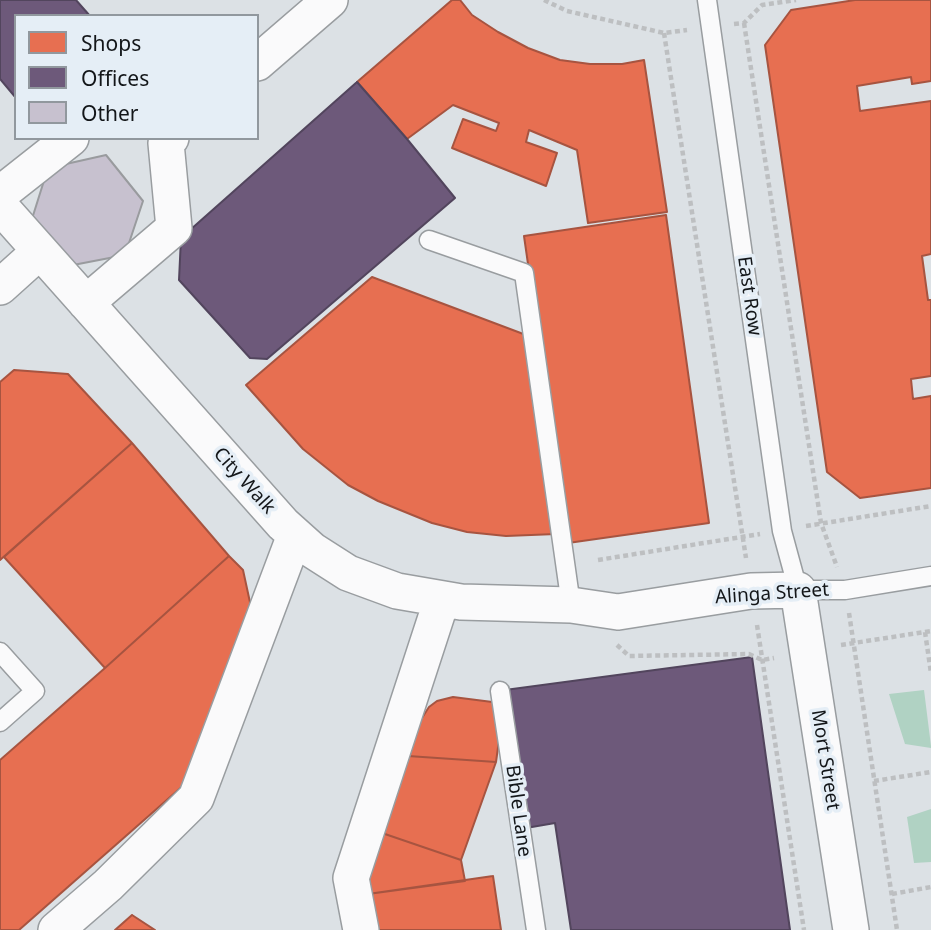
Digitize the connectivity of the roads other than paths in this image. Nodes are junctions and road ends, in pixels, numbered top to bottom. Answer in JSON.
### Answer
{"nodes":[{"id":1,"x":330,"y":0,"type":"edge"},
{"id":2,"x":707,"y":0,"type":"edge"},
{"id":3,"x":259,"y":62,"type":"edge"},
{"id":4,"x":68,"y":140,"type":"edge"},
{"id":5,"x":159,"y":140,"type":"edge"},
{"id":6,"x":0,"y":194,"type":"edge"},
{"id":7,"x":0,"y":206,"type":"edge"},
{"id":8,"x":429,"y":240,"type":"dead end"},
{"id":9,"x":40,"y":251,"type":"junction"},
{"id":10,"x":0,"y":287,"type":"edge"},
{"id":11,"x":86,"y":303,"type":"junction"},
{"id":12,"x":295,"y":535,"type":"junction"},
{"id":13,"x":931,"y":576,"type":"edge"},
{"id":14,"x":798,"y":590,"type":"junction"},
{"id":15,"x":442,"y":599,"type":"junction"},
{"id":16,"x":571,"y":605,"type":"junction"},
{"id":17,"x":0,"y":652,"type":"edge"},
{"id":18,"x":500,"y":691,"type":"dead end"},
{"id":19,"x":0,"y":722,"type":"edge"},
{"id":20,"x":57,"y":930,"type":"edge"},
{"id":21,"x":361,"y":930,"type":"edge"},
{"id":22,"x":536,"y":930,"type":"edge"},
{"id":23,"x":852,"y":930,"type":"edge"}],
"edges":[{"from":1,"to":3,"type":"street"},
{"from":2,"to":14,"type":"lane","name":"East Row"},
{"from":4,"to":6,"type":"street"},
{"from":5,"to":11,"type":"street"},
{"from":7,"to":9,"type":"street","name":"City Walk"},
{"from":8,"to":16,"type":"lane"},
{"from":9,"to":10,"type":"street"},
{"from":9,"to":11,"type":"street","name":"City Walk"},
{"from":11,"to":12,"type":"street","name":"City Walk"},
{"from":12,"to":15,"type":"street","name":"City Walk"},
{"from":12,"to":20,"type":"street"},
{"from":13,"to":14,"type":"lane","name":"Alinga Street"},
{"from":14,"to":16,"type":"street","name":"Alinga Street"},
{"from":14,"to":23,"type":"street","name":"Mort Street"},
{"from":15,"to":16,"type":"street","name":"City Walk"},
{"from":15,"to":21,"type":"street"},
{"from":17,"to":19,"type":"lane"},
{"from":18,"to":22,"type":"lane","name":"Bible Lane"}]}
